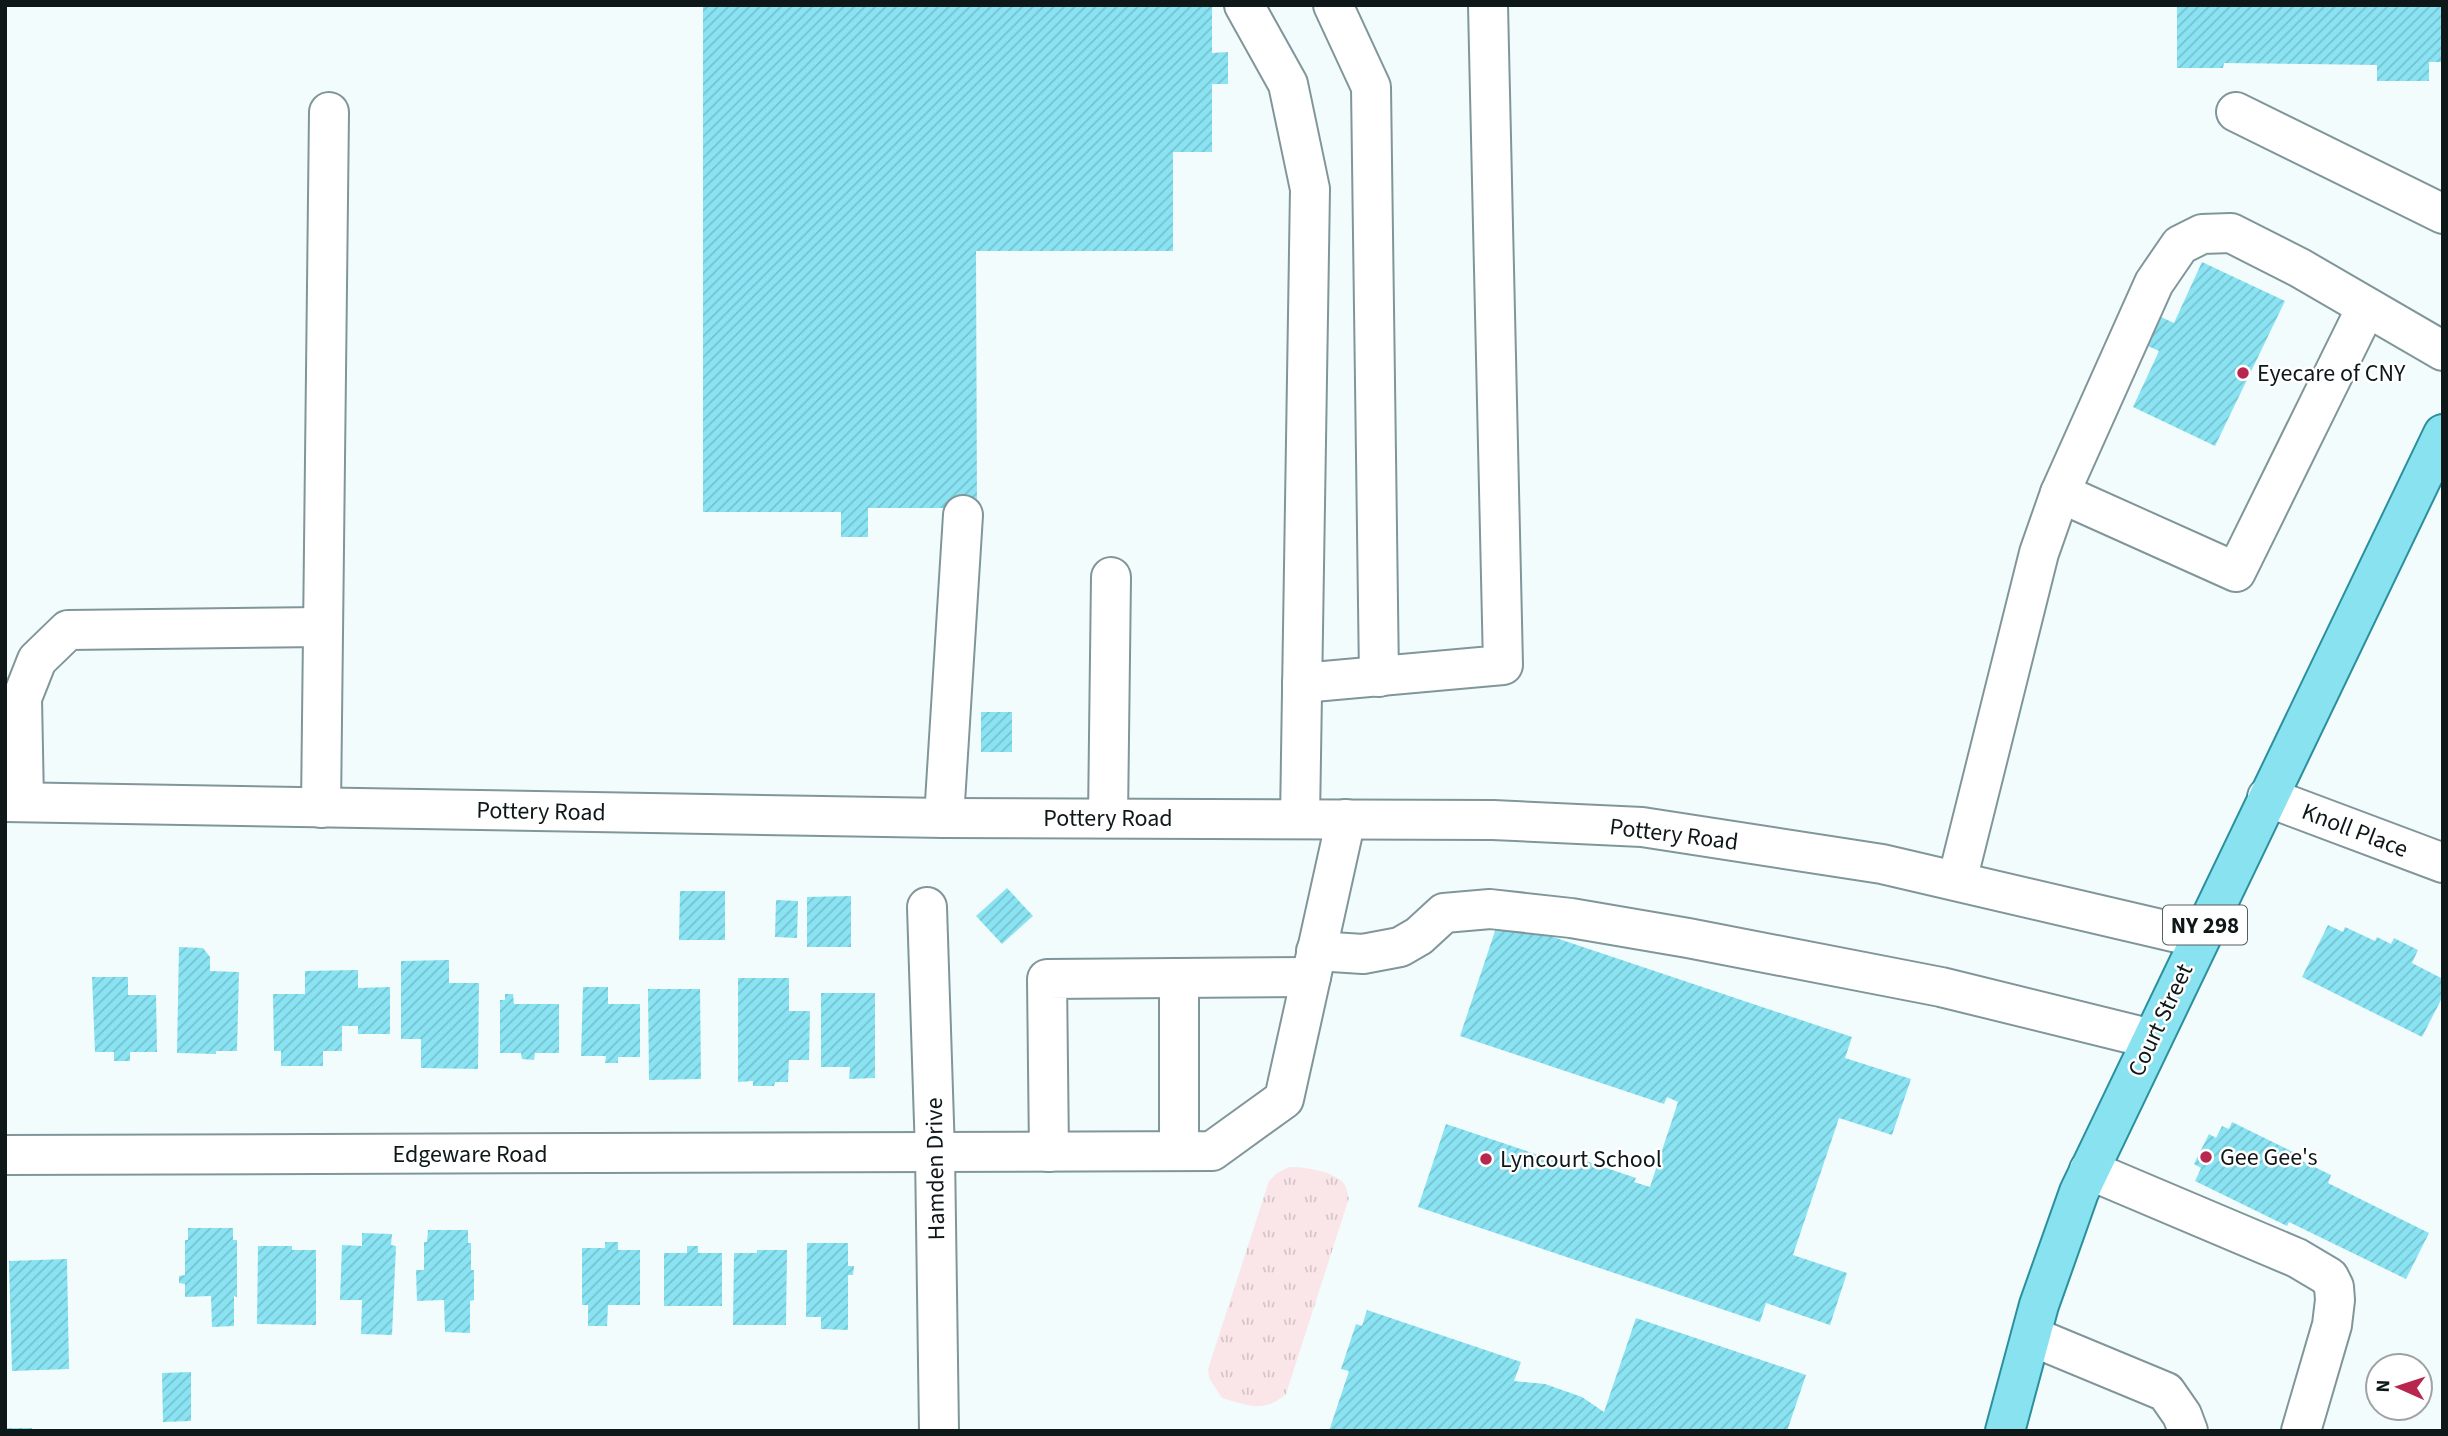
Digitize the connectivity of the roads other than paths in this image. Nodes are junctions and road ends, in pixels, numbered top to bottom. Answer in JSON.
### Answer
{"nodes":[{"id":1,"x":1244,"y":5,"type":"edge"},
{"id":2,"x":1333,"y":5,"type":"edge"},
{"id":3,"x":1488,"y":5,"type":"edge"},
{"id":4,"x":2236,"y":112,"type":"dead end"},
{"id":5,"x":329,"y":113,"type":"dead end"},
{"id":6,"x":2443,"y":214,"type":"edge"},
{"id":7,"x":2366,"y":308,"type":"junction"},
{"id":8,"x":2443,"y":351,"type":"edge"},
{"id":9,"x":2443,"y":434,"type":"edge"},
{"id":10,"x":2060,"y":493,"type":"junction"},
{"id":11,"x":962,"y":515,"type":"dead end"},
{"id":12,"x":1111,"y":577,"type":"dead end"},
{"id":13,"x":323,"y":627,"type":"junction"},
{"id":14,"x":1379,"y":677,"type":"junction"},
{"id":15,"x":1302,"y":684,"type":"junction"},
{"id":16,"x":14,"y":734,"type":"edge"},
{"id":17,"x":2267,"y":797,"type":"junction"},
{"id":18,"x":15,"y":802,"type":"edge"},
{"id":19,"x":321,"y":808,"type":"junction"},
{"id":20,"x":944,"y":818,"type":"junction"},
{"id":21,"x":1108,"y":818,"type":"junction"},
{"id":22,"x":1300,"y":819,"type":"junction"},
{"id":23,"x":1346,"y":819,"type":"junction"},
{"id":24,"x":2443,"y":863,"type":"edge"},
{"id":25,"x":1957,"y":881,"type":"junction"},
{"id":26,"x":927,"y":907,"type":"dead end"},
{"id":27,"x":2199,"y":937,"type":"junction"},
{"id":28,"x":1313,"y":964,"type":"junction"},
{"id":29,"x":1179,"y":978,"type":"junction"},
{"id":30,"x":2152,"y":1039,"type":"junction"},
{"id":31,"x":1179,"y":1151,"type":"junction"},
{"id":32,"x":1049,"y":1152,"type":"junction"},
{"id":33,"x":935,"y":1153,"type":"junction"},
{"id":34,"x":5,"y":1155,"type":"edge"},
{"id":35,"x":2089,"y":1170,"type":"junction"},
{"id":36,"x":2031,"y":1336,"type":"junction"},
{"id":37,"x":939,"y":1431,"type":"edge"},
{"id":38,"x":2005,"y":1431,"type":"edge"},
{"id":39,"x":2188,"y":1431,"type":"edge"},
{"id":40,"x":2301,"y":1431,"type":"edge"}],
"edges":[{"from":1,"to":15,"type":"street"},
{"from":2,"to":14,"type":"street"},
{"from":3,"to":14,"type":"street"},
{"from":4,"to":6,"type":"street"},
{"from":5,"to":13,"type":"street"},
{"from":7,"to":8,"type":"street"},
{"from":7,"to":10,"type":"street"},
{"from":7,"to":10,"type":"street"},
{"from":9,"to":17,"type":"main road","name":"Court Street","number":"NY 298"},
{"from":10,"to":25,"type":"street"},
{"from":11,"to":20,"type":"street"},
{"from":12,"to":21,"type":"street"},
{"from":13,"to":16,"type":"street"},
{"from":13,"to":19,"type":"street"},
{"from":14,"to":15,"type":"street"},
{"from":15,"to":22,"type":"street"},
{"from":16,"to":18,"type":"street"},
{"from":17,"to":24,"type":"street","name":"Knoll Place"},
{"from":17,"to":27,"type":"main road","name":"Court Street","number":"NY 298"},
{"from":18,"to":19,"type":"street","name":"Pottery Road"},
{"from":19,"to":20,"type":"street","name":"Pottery Road"},
{"from":20,"to":21,"type":"street","name":"Pottery Road"},
{"from":21,"to":22,"type":"street","name":"Pottery Road"},
{"from":22,"to":23,"type":"street","name":"Pottery Road"},
{"from":23,"to":25,"type":"street","name":"Pottery Road"},
{"from":23,"to":28,"type":"street","name":"Edgeware Road"},
{"from":25,"to":27,"type":"street","name":"Pottery Road"},
{"from":26,"to":33,"type":"street","name":"Hamden Drive"},
{"from":27,"to":30,"type":"main road","name":"Court Street","number":"NY 298"},
{"from":28,"to":29,"type":"street"},
{"from":28,"to":30,"type":"street"},
{"from":28,"to":31,"type":"street","name":"Edgeware Road"},
{"from":29,"to":31,"type":"street"},
{"from":29,"to":32,"type":"street"},
{"from":30,"to":35,"type":"main road","name":"Court Street","number":"NY 298"},
{"from":31,"to":32,"type":"street","name":"Edgeware Road"},
{"from":32,"to":33,"type":"street","name":"Edgeware Road"},
{"from":33,"to":34,"type":"street","name":"Edgeware Road"},
{"from":33,"to":37,"type":"street","name":"Hamden Drive"},
{"from":35,"to":36,"type":"main road","name":"Court Street","number":"NY 298"},
{"from":35,"to":40,"type":"street"},
{"from":36,"to":38,"type":"main road","name":"Court Street","number":"NY 298"},
{"from":36,"to":39,"type":"street"}]}
